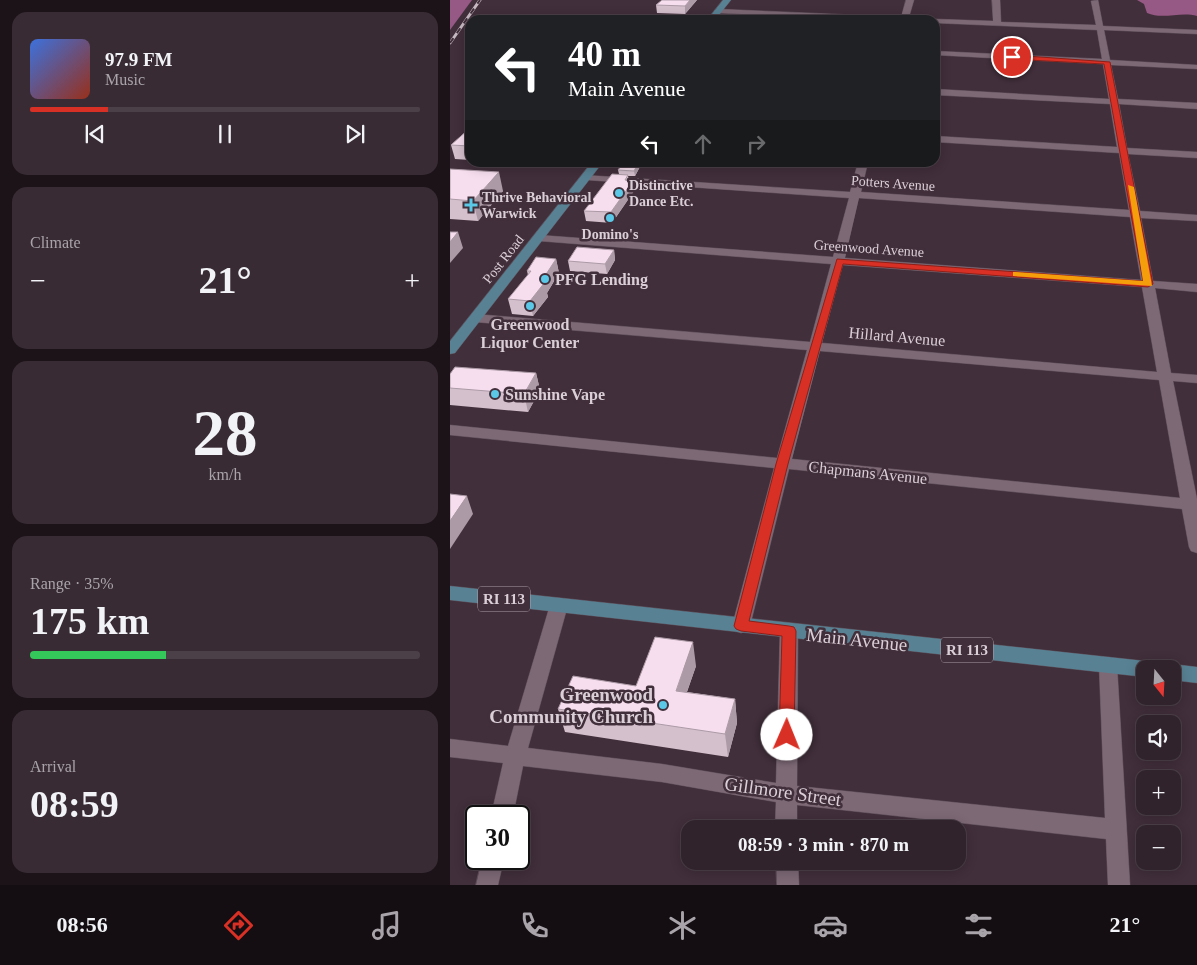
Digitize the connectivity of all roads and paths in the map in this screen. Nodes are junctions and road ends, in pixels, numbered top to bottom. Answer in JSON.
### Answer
{"nodes":[{"id":1,"x":727,"y":0,"type":"edge"},
{"id":2,"x":910,"y":0,"type":"edge"},
{"id":3,"x":996,"y":0,"type":"edge"},
{"id":4,"x":1095,"y":1,"type":"dead end"},
{"id":5,"x":718,"y":11,"type":"junction"},
{"id":6,"x":714,"y":15,"type":"edge"},
{"id":7,"x":801,"y":15,"type":"edge"},
{"id":8,"x":906,"y":15,"type":"edge"},
{"id":9,"x":940,"y":21,"type":"edge"},
{"id":10,"x":997,"y":23,"type":"junction"},
{"id":11,"x":1101,"y":28,"type":"junction"},
{"id":12,"x":1197,"y":32,"type":"edge"},
{"id":13,"x":940,"y":53,"type":"edge"},
{"id":14,"x":1107,"y":62,"type":"junction"},
{"id":15,"x":1197,"y":67,"type":"edge"},
{"id":16,"x":940,"y":92,"type":"edge"},
{"id":17,"x":1115,"y":102,"type":"junction"},
{"id":18,"x":1197,"y":106,"type":"edge"},
{"id":19,"x":940,"y":140,"type":"edge"},
{"id":20,"x":1124,"y":151,"type":"junction"},
{"id":21,"x":1197,"y":155,"type":"edge"},
{"id":22,"x":594,"y":167,"type":"edge"},
{"id":23,"x":862,"y":167,"type":"edge"},
{"id":24,"x":587,"y":177,"type":"junction"},
{"id":25,"x":855,"y":195,"type":"junction"},
{"id":26,"x":1135,"y":214,"type":"junction"},
{"id":27,"x":1197,"y":218,"type":"edge"},
{"id":28,"x":539,"y":238,"type":"junction"},
{"id":29,"x":840,"y":261,"type":"junction"},
{"id":30,"x":1148,"y":284,"type":"junction"},
{"id":31,"x":1197,"y":288,"type":"edge"},
{"id":32,"x":475,"y":318,"type":"junction"},
{"id":33,"x":815,"y":347,"type":"junction"},
{"id":34,"x":450,"y":350,"type":"edge"},
{"id":35,"x":1166,"y":377,"type":"junction"},
{"id":36,"x":1197,"y":379,"type":"edge"},
{"id":37,"x":450,"y":430,"type":"edge"},
{"id":38,"x":782,"y":464,"type":"junction"},
{"id":39,"x":1193,"y":505,"type":"edge"},
{"id":40,"x":1197,"y":547,"type":"edge"},
{"id":41,"x":450,"y":593,"type":"edge"},
{"id":42,"x":559,"y":605,"type":"junction"},
{"id":43,"x":741,"y":626,"type":"junction"},
{"id":44,"x":789,"y":631,"type":"junction"},
{"id":45,"x":1108,"y":665,"type":"junction"},
{"id":46,"x":1136,"y":668,"type":"edge"},
{"id":47,"x":1181,"y":673,"type":"edge"},
{"id":48,"x":1197,"y":675,"type":"edge"},
{"id":49,"x":450,"y":748,"type":"edge"},
{"id":50,"x":515,"y":756,"type":"junction"},
{"id":51,"x":785,"y":794,"type":"junction"},
{"id":52,"x":504,"y":805,"type":"edge"},
{"id":53,"x":786,"y":820,"type":"edge"},
{"id":54,"x":1116,"y":830,"type":"junction"},
{"id":55,"x":490,"y":870,"type":"edge"},
{"id":56,"x":787,"y":870,"type":"edge"},
{"id":57,"x":487,"y":885,"type":"edge"},
{"id":58,"x":788,"y":885,"type":"edge"},
{"id":59,"x":1119,"y":885,"type":"edge"}],
"edges":[{"from":1,"to":5,"type":"main road"},
{"from":2,"to":8,"type":"street"},
{"from":3,"to":10,"type":"street"},
{"from":4,"to":11,"type":"street"},
{"from":5,"to":6,"type":"main road"},
{"from":5,"to":7,"type":"street"},
{"from":9,"to":10,"type":"street"},
{"from":10,"to":11,"type":"street"},
{"from":11,"to":12,"type":"street"},
{"from":11,"to":14,"type":"street"},
{"from":13,"to":14,"type":"street"},
{"from":14,"to":15,"type":"street"},
{"from":14,"to":17,"type":"street"},
{"from":16,"to":17,"type":"street"},
{"from":17,"to":18,"type":"street"},
{"from":17,"to":20,"type":"street"},
{"from":19,"to":20,"type":"street"},
{"from":20,"to":21,"type":"street"},
{"from":20,"to":26,"type":"street"},
{"from":22,"to":24,"type":"main road","name":"Post Road"},
{"from":23,"to":25,"type":"street"},
{"from":24,"to":25,"type":"street","name":"Potters Avenue"},
{"from":24,"to":28,"type":"main road","name":"Post Road"},
{"from":25,"to":26,"type":"street","name":"Potters Avenue"},
{"from":25,"to":29,"type":"street"},
{"from":26,"to":27,"type":"street","name":"Potters Avenue"},
{"from":26,"to":30,"type":"street"},
{"from":28,"to":29,"type":"street","name":"Greenwood Avenue"},
{"from":28,"to":32,"type":"main road","name":"Post Road"},
{"from":29,"to":30,"type":"street","name":"Greenwood Avenue"},
{"from":29,"to":33,"type":"street"},
{"from":30,"to":31,"type":"street","name":"Greenwood Avenue"},
{"from":30,"to":35,"type":"street"},
{"from":32,"to":33,"type":"street","name":"Hillard Avenue"},
{"from":32,"to":34,"type":"main road","name":"Post Road"},
{"from":33,"to":35,"type":"street","name":"Hillard Avenue"},
{"from":33,"to":38,"type":"street"},
{"from":35,"to":36,"type":"street","name":"Hillard Avenue"},
{"from":35,"to":39,"type":"street"},
{"from":37,"to":38,"type":"street","name":"Chapmans Avenue"},
{"from":38,"to":39,"type":"street","name":"Chapmans Avenue"},
{"from":38,"to":43,"type":"street"},
{"from":39,"to":40,"type":"street"},
{"from":41,"to":42,"type":"main road","name":"Main Avenue","number":"RI 113"},
{"from":42,"to":43,"type":"main road","name":"Main Avenue","number":"RI 113"},
{"from":42,"to":50,"type":"street"},
{"from":43,"to":44,"type":"main road","name":"Main Avenue","number":"RI 113"},
{"from":44,"to":45,"type":"main road","name":"Main Avenue","number":"RI 113"},
{"from":44,"to":51,"type":"street"},
{"from":45,"to":46,"type":"main road","name":"Main Avenue","number":"RI 113"},
{"from":45,"to":54,"type":"street"},
{"from":47,"to":48,"type":"main road"},
{"from":49,"to":50,"type":"street","name":"Gillmore Street"},
{"from":50,"to":51,"type":"street","name":"Gillmore Street"},
{"from":50,"to":52,"type":"street"},
{"from":51,"to":53,"type":"street"},
{"from":51,"to":54,"type":"street","name":"Gillmore Street"},
{"from":54,"to":59,"type":"street"},
{"from":55,"to":57,"type":"street"},
{"from":56,"to":58,"type":"street"}]}
